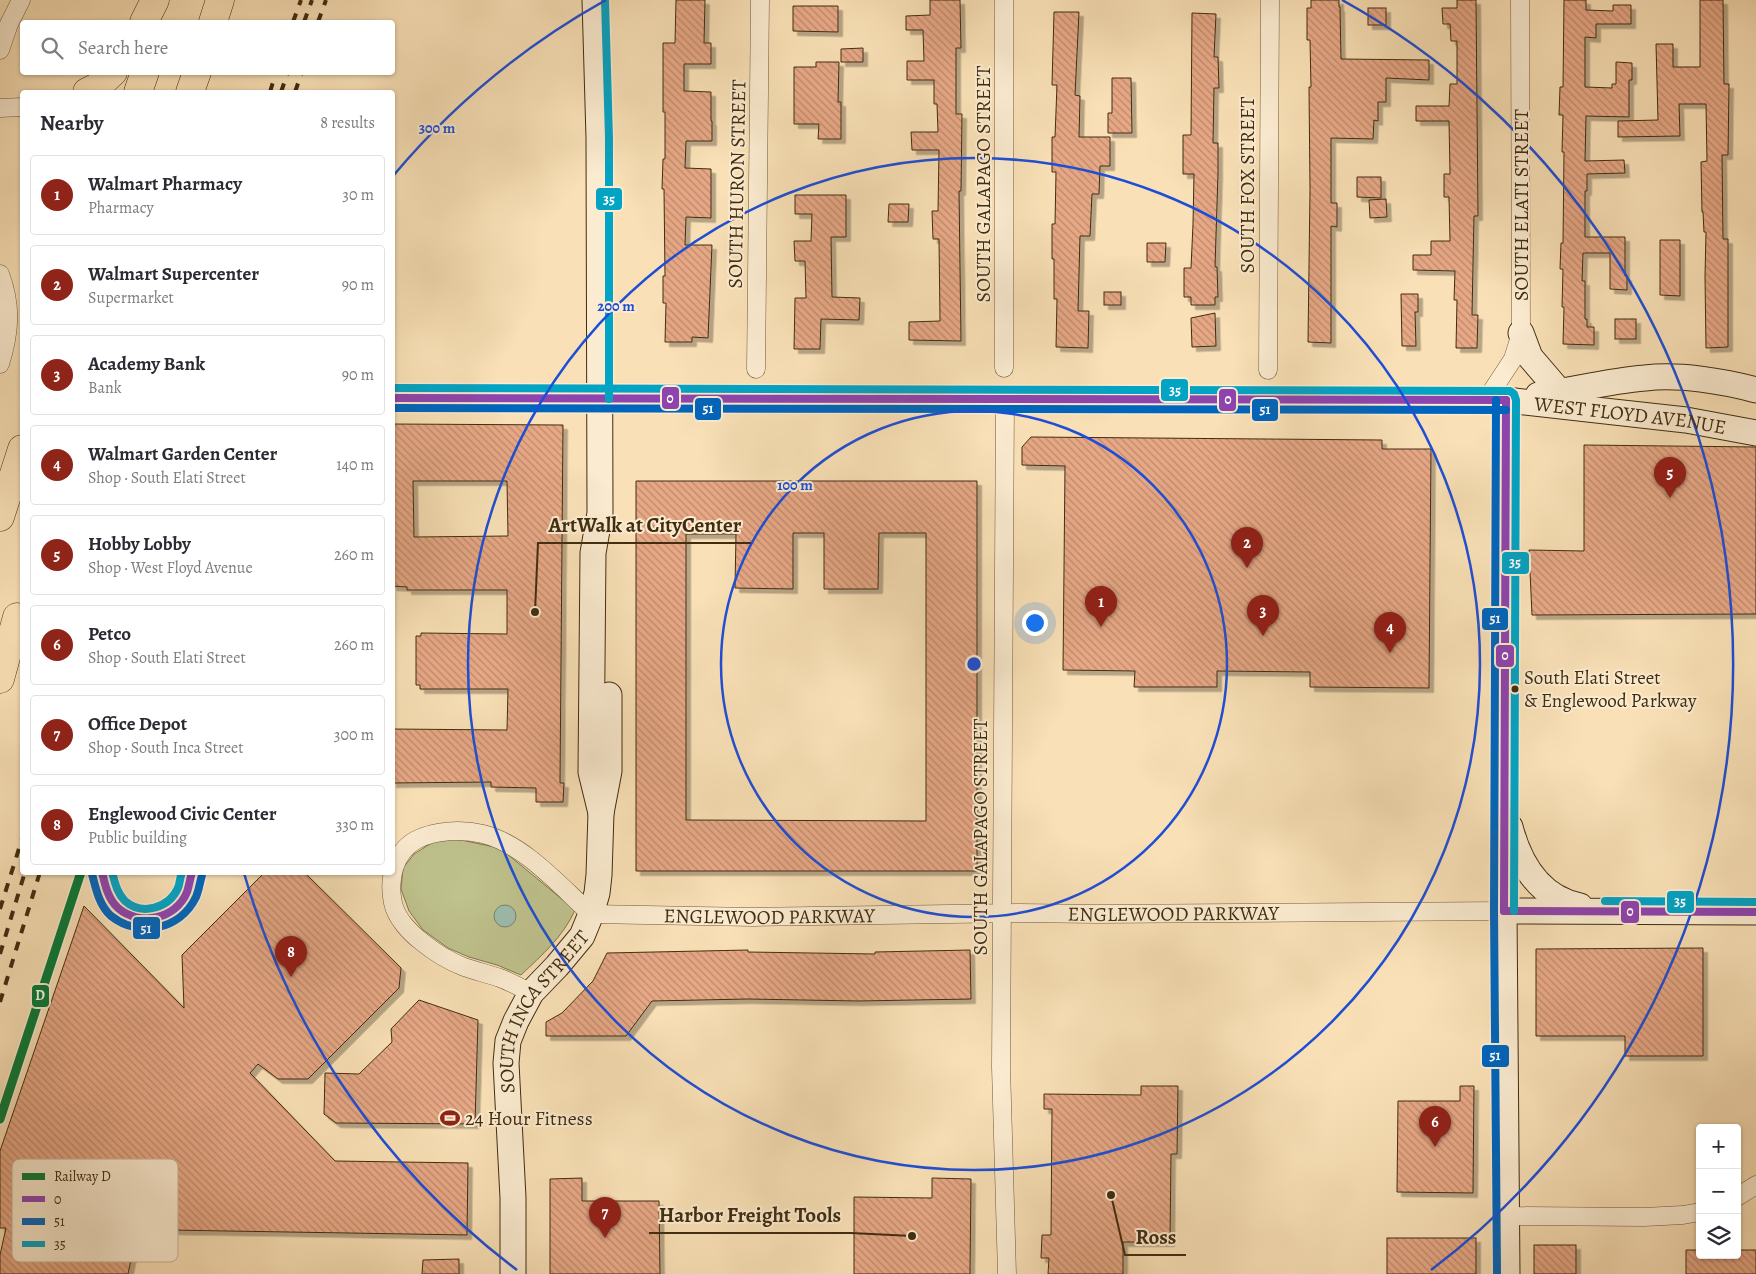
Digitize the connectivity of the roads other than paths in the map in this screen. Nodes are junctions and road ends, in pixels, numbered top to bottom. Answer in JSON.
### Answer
{"nodes":[{"id":1,"x":21,"y":0,"type":"edge"},
{"id":2,"x":155,"y":0,"type":"edge"},
{"id":3,"x":168,"y":0,"type":"edge"},
{"id":4,"x":220,"y":0,"type":"edge"},
{"id":5,"x":594,"y":0,"type":"edge"},
{"id":6,"x":760,"y":0,"type":"edge"},
{"id":7,"x":1004,"y":0,"type":"edge"},
{"id":8,"x":1270,"y":0,"type":"edge"},
{"id":9,"x":1520,"y":0,"type":"edge"},
{"id":10,"x":145,"y":20,"type":"edge"},
{"id":11,"x":162,"y":20,"type":"edge"},
{"id":12,"x":214,"y":20,"type":"edge"},
{"id":13,"x":0,"y":50,"type":"edge"},
{"id":14,"x":110,"y":75,"type":"edge"},
{"id":15,"x":144,"y":75,"type":"edge"},
{"id":16,"x":196,"y":75,"type":"edge"},
{"id":17,"x":90,"y":90,"type":"edge"},
{"id":18,"x":139,"y":90,"type":"edge"},
{"id":19,"x":191,"y":90,"type":"edge"},
{"id":20,"x":20,"y":107,"type":"edge"},
{"id":21,"x":0,"y":108,"type":"edge"},
{"id":22,"x":0,"y":274,"type":"edge"},
{"id":23,"x":1521,"y":333,"type":"junction"},
{"id":24,"x":0,"y":364,"type":"edge"},
{"id":25,"x":1004,"y":368,"type":"dead end"},
{"id":26,"x":756,"y":369,"type":"dead end"},
{"id":27,"x":1268,"y":370,"type":"dead end"},
{"id":28,"x":1756,"y":390,"type":"edge"},
{"id":29,"x":1560,"y":392,"type":"junction"},
{"id":30,"x":395,"y":398,"type":"edge"},
{"id":31,"x":599,"y":399,"type":"junction"},
{"id":32,"x":1005,"y":400,"type":"junction"},
{"id":33,"x":1496,"y":400,"type":"junction"},
{"id":34,"x":1756,"y":433,"type":"edge"},
{"id":35,"x":20,"y":455,"type":"edge"},
{"id":36,"x":0,"y":517,"type":"edge"},
{"id":37,"x":20,"y":608,"type":"edge"},
{"id":38,"x":0,"y":656,"type":"edge"},
{"id":39,"x":0,"y":678,"type":"edge"},
{"id":40,"x":1504,"y":803,"type":"junction"},
{"id":41,"x":395,"y":867,"type":"edge"},
{"id":42,"x":393,"y":875,"type":"edge"},
{"id":43,"x":1504,"y":911,"type":"junction"},
{"id":44,"x":1605,"y":911,"type":"junction"},
{"id":45,"x":1756,"y":912,"type":"edge"},
{"id":46,"x":591,"y":914,"type":"junction"},
{"id":47,"x":1001,"y":915,"type":"junction"},
{"id":48,"x":531,"y":993,"type":"junction"},
{"id":49,"x":1756,"y":1185,"type":"edge"},
{"id":50,"x":1741,"y":1194,"type":"edge"},
{"id":51,"x":1696,"y":1213,"type":"edge"},
{"id":52,"x":1507,"y":1216,"type":"junction"},
{"id":53,"x":513,"y":1274,"type":"edge"},
{"id":54,"x":1007,"y":1274,"type":"edge"},
{"id":55,"x":1507,"y":1274,"type":"edge"}],
"edges":[{"from":1,"to":13,"type":"street"},
{"from":2,"to":10,"type":"highway"},
{"from":3,"to":11,"type":"highway"},
{"from":4,"to":12,"type":"highway"},
{"from":5,"to":31,"type":"street","name":"SOUTH INCA STREET"},
{"from":6,"to":26,"type":"street","name":"SOUTH HURON STREET"},
{"from":7,"to":25,"type":"street","name":"SOUTH GALAPAGO STREET"},
{"from":8,"to":27,"type":"street","name":"SOUTH FOX STREET"},
{"from":9,"to":23,"type":"street","name":"SOUTH ELATI STREET"},
{"from":14,"to":17,"type":"highway"},
{"from":15,"to":18,"type":"highway"},
{"from":16,"to":19,"type":"highway"},
{"from":20,"to":21,"type":"street"},
{"from":22,"to":24,"type":"street"},
{"from":23,"to":29,"type":"street"},
{"from":23,"to":33,"type":"street","name":"SOUTH ELATI STREET"},
{"from":28,"to":29,"type":"street","name":"WEST FLOYD AVENUE"},
{"from":29,"to":33,"type":"street","name":"WEST FLOYD AVENUE"},
{"from":30,"to":31,"type":"street","name":"WEST FLOYD AVENUE"},
{"from":31,"to":32,"type":"street","name":"WEST FLOYD AVENUE"},
{"from":31,"to":46,"type":"street","name":"SOUTH INCA STREET"},
{"from":32,"to":33,"type":"street","name":"WEST FLOYD AVENUE"},
{"from":32,"to":47,"type":"street","name":"SOUTH GALAPAGO STREET"},
{"from":33,"to":34,"type":"street","name":"WEST FLOYD AVENUE"},
{"from":33,"to":40,"type":"street"},
{"from":35,"to":36,"type":"highway"},
{"from":37,"to":38,"type":"highway"},
{"from":37,"to":39,"type":"highway"},
{"from":40,"to":43,"type":"street"},
{"from":40,"to":44,"type":"street"},
{"from":41,"to":46,"type":"street"},
{"from":42,"to":48,"type":"street"},
{"from":43,"to":44,"type":"street","name":"ENGLEWOOD PARKWAY"},
{"from":43,"to":47,"type":"street","name":"ENGLEWOOD PARKWAY"},
{"from":43,"to":52,"type":"street"},
{"from":44,"to":45,"type":"street","name":"ENGLEWOOD PARKWAY"},
{"from":46,"to":47,"type":"street","name":"ENGLEWOOD PARKWAY"},
{"from":46,"to":48,"type":"street","name":"SOUTH INCA STREET"},
{"from":47,"to":54,"type":"street","name":"SOUTH GALAPAGO STREET"},
{"from":48,"to":53,"type":"street","name":"SOUTH INCA STREET"},
{"from":49,"to":50,"type":"street"},
{"from":51,"to":52,"type":"street"},
{"from":52,"to":55,"type":"street"}]}
